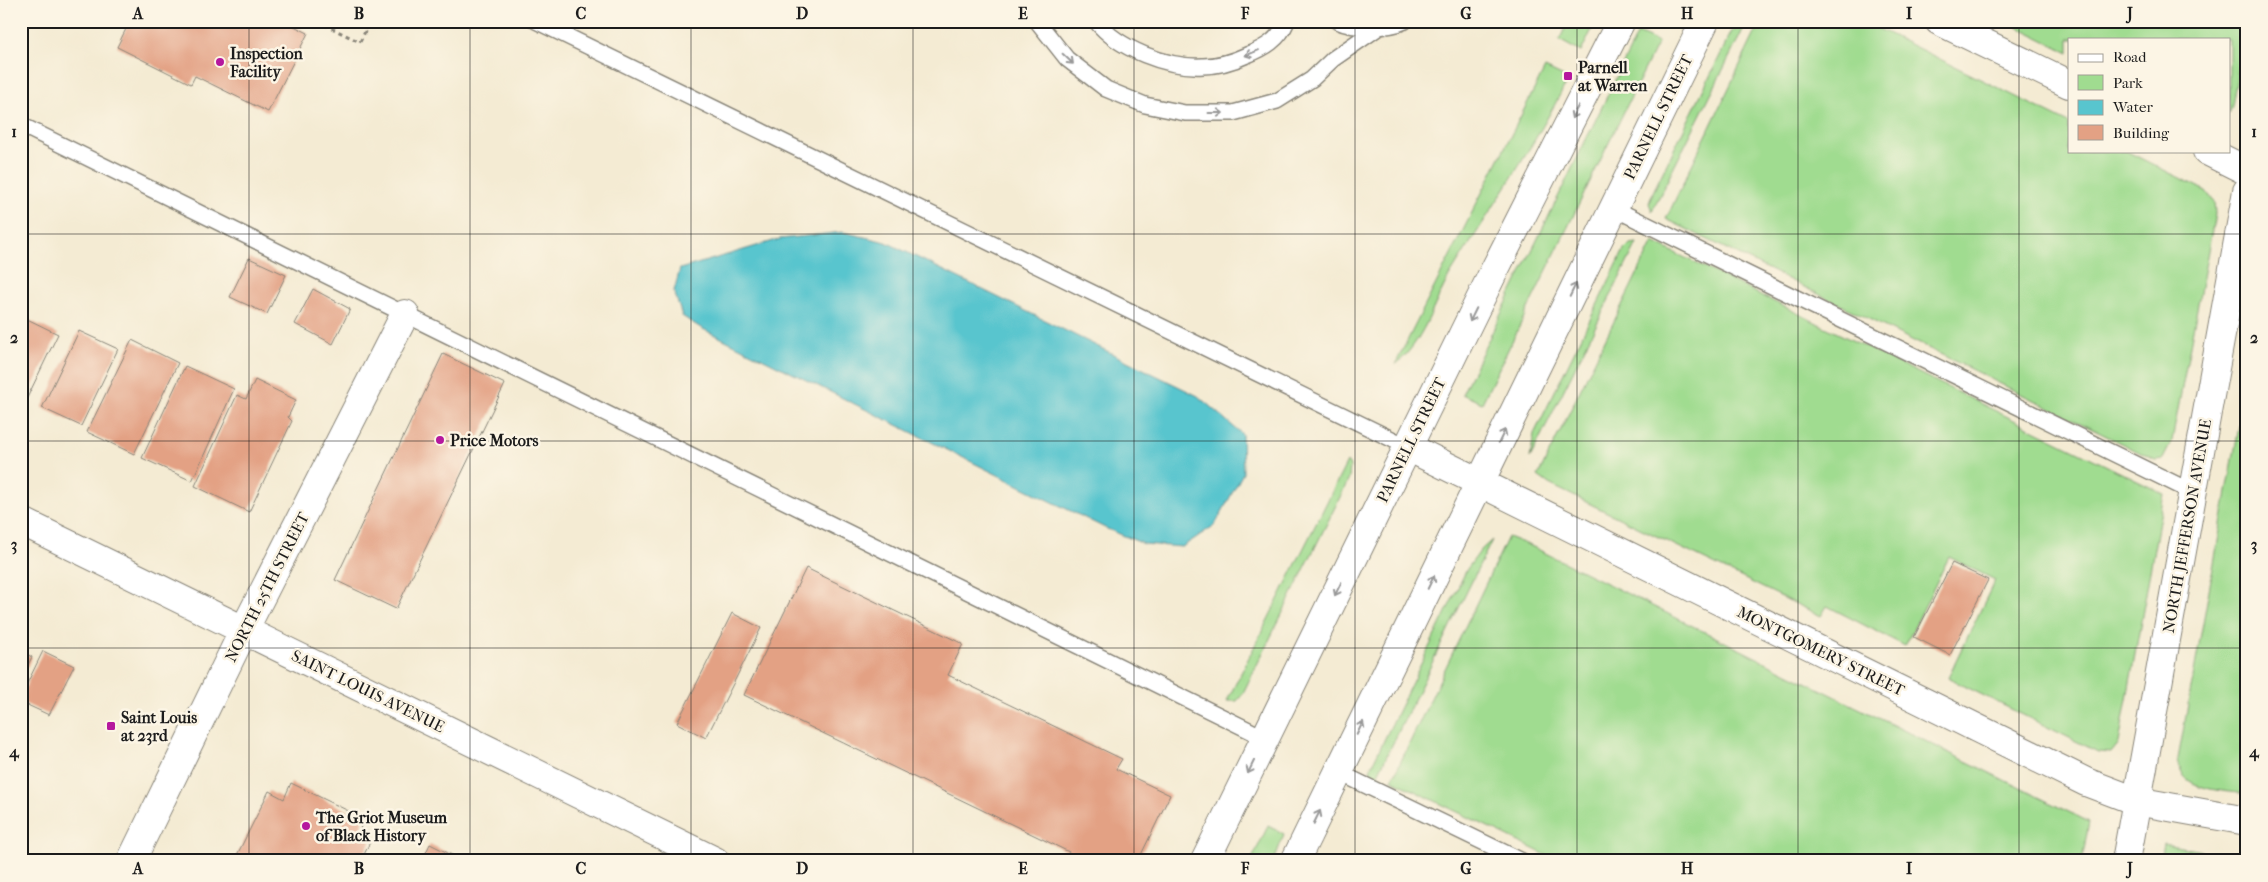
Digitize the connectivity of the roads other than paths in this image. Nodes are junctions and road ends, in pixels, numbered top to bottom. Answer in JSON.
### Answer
{"nodes":[{"id":1,"x":536,"y":21,"type":"edge"},
{"id":2,"x":1038,"y":21,"type":"edge"},
{"id":3,"x":1096,"y":21,"type":"edge"},
{"id":4,"x":1286,"y":21,"type":"edge"},
{"id":5,"x":1337,"y":21,"type":"edge"},
{"id":6,"x":1405,"y":21,"type":"edge"},
{"id":7,"x":1621,"y":21,"type":"edge"},
{"id":8,"x":1705,"y":21,"type":"edge"},
{"id":9,"x":1939,"y":21,"type":"edge"},
{"id":10,"x":1379,"y":26,"type":"junction"},
{"id":11,"x":2068,"y":84,"type":"edge"},
{"id":12,"x":21,"y":125,"type":"edge"},
{"id":13,"x":2209,"y":152,"type":"edge"},
{"id":14,"x":2247,"y":171,"type":"edge"},
{"id":15,"x":2247,"y":191,"type":"edge"},
{"id":16,"x":1613,"y":208,"type":"junction"},
{"id":17,"x":404,"y":314,"type":"junction"},
{"id":18,"x":1408,"y":447,"type":"junction"},
{"id":19,"x":1480,"y":482,"type":"junction"},
{"id":20,"x":2194,"y":493,"type":"junction"},
{"id":21,"x":21,"y":521,"type":"edge"},
{"id":22,"x":244,"y":630,"type":"junction"},
{"id":23,"x":1266,"y":738,"type":"junction"},
{"id":24,"x":1338,"y":772,"type":"junction"},
{"id":25,"x":2136,"y":801,"type":"junction"},
{"id":26,"x":2247,"y":821,"type":"edge"},
{"id":27,"x":131,"y":861,"type":"edge"},
{"id":28,"x":715,"y":861,"type":"edge"},
{"id":29,"x":1205,"y":861,"type":"edge"},
{"id":30,"x":1295,"y":861,"type":"edge"},
{"id":31,"x":1522,"y":861,"type":"edge"},
{"id":32,"x":2126,"y":861,"type":"edge"}],
"edges":[{"from":1,"to":18,"type":"lane"},
{"from":2,"to":10,"type":"lane","one_way":true},
{"from":4,"to":3,"type":"lane","one_way":true},
{"from":5,"to":10,"type":"lane"},
{"from":6,"to":10,"type":"lane"},
{"from":7,"to":18,"type":"street","name":"PARNELL STREET","one_way":true},
{"from":8,"to":16,"type":"street","name":"PARNELL STREET"},
{"from":9,"to":11,"type":"street"},
{"from":12,"to":17,"type":"lane"},
{"from":13,"to":14,"type":"street"},
{"from":15,"to":20,"type":"street","name":"NORTH JEFFERSON AVENUE"},
{"from":19,"to":16,"type":"street","name":"PARNELL STREET","one_way":true},
{"from":16,"to":20,"type":"lane"},
{"from":17,"to":22,"type":"street","name":"NORTH 25TH STREET"},
{"from":17,"to":23,"type":"lane"},
{"from":18,"to":19,"type":"street","name":"MONTGOMERY STREET"},
{"from":18,"to":23,"type":"street","name":"PARNELL STREET","one_way":true},
{"from":24,"to":19,"type":"street","name":"PARNELL STREET","one_way":true},
{"from":19,"to":25,"type":"street","name":"MONTGOMERY STREET"},
{"from":20,"to":25,"type":"street","name":"NORTH JEFFERSON AVENUE"},
{"from":21,"to":22,"type":"street","name":"SAINT LOUIS AVENUE"},
{"from":22,"to":27,"type":"street","name":"NORTH 25TH STREET"},
{"from":22,"to":28,"type":"street","name":"SAINT LOUIS AVENUE"},
{"from":23,"to":29,"type":"street","name":"PARNELL STREET","one_way":true},
{"from":30,"to":24,"type":"street","name":"PARNELL STREET","one_way":true},
{"from":24,"to":31,"type":"lane"},
{"from":25,"to":26,"type":"street","name":"MONTGOMERY STREET"},
{"from":25,"to":32,"type":"street","name":"NORTH JEFFERSON AVENUE"}]}
